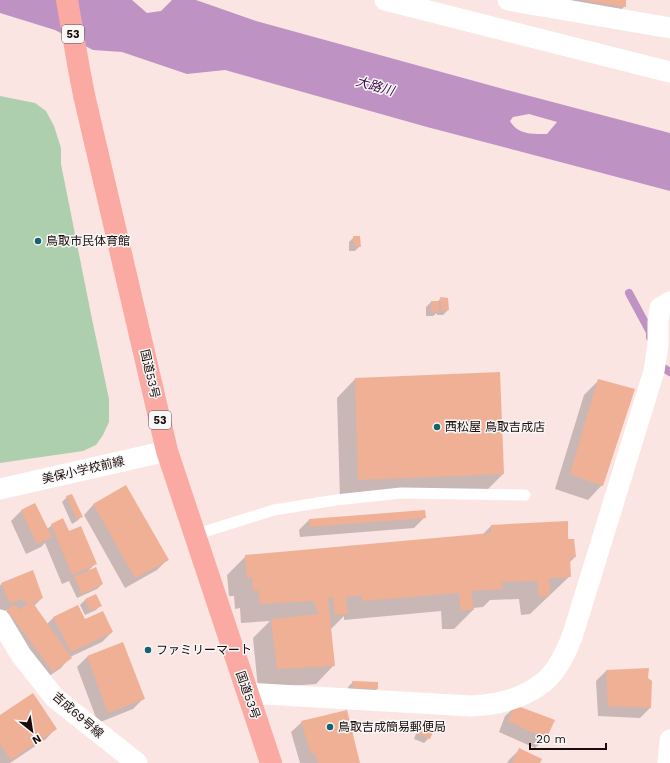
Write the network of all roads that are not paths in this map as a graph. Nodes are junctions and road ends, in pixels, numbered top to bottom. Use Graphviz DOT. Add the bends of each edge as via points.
graph roads {
  1 [pos="67,0"];
  2 [pos="508,0"];
  3 [pos="395,1"];
  4 [pos="670,28"];
  5 [pos="670,72"];
  6 [pos="670,302"];
  7 [pos="167,451"];
  8 [pos="0,489"];
  9 [pos="525,494"];
  10 [pos="194,534"];
  11 [pos="0,620"];
  12 [pos="247,693"];
  13 [pos="670,740"];
  14 [pos="137,763"];
  15 [pos="271,763"];
  16 [pos="668,763"];
  1 -- 7 [label="highway, 国道53号 / 53" via="79,69"];
  2 -- 4 [label="street"];
  3 -- 5 [label="street"];
  6 -- 12 [label="street" via="660,308 654,371 573,634 564,655 546,681 509,700 471,706"];
  7 -- 8 [label="street, 美保小学校前線"];
  7 -- 10 [label="highway, 国道53号 / 53"];
  9 -- 10 [label="lane" via="401,493 336,500 274,510"];
  10 -- 12 [label="highway, 国道53号 / 53"];
  11 -- 14 [label="street, 吉成69号線" via="21,655 55,698"];
  12 -- 15 [label="highway, 国道53号 / 53"];
  13 -- 16 [label="street"];
}
